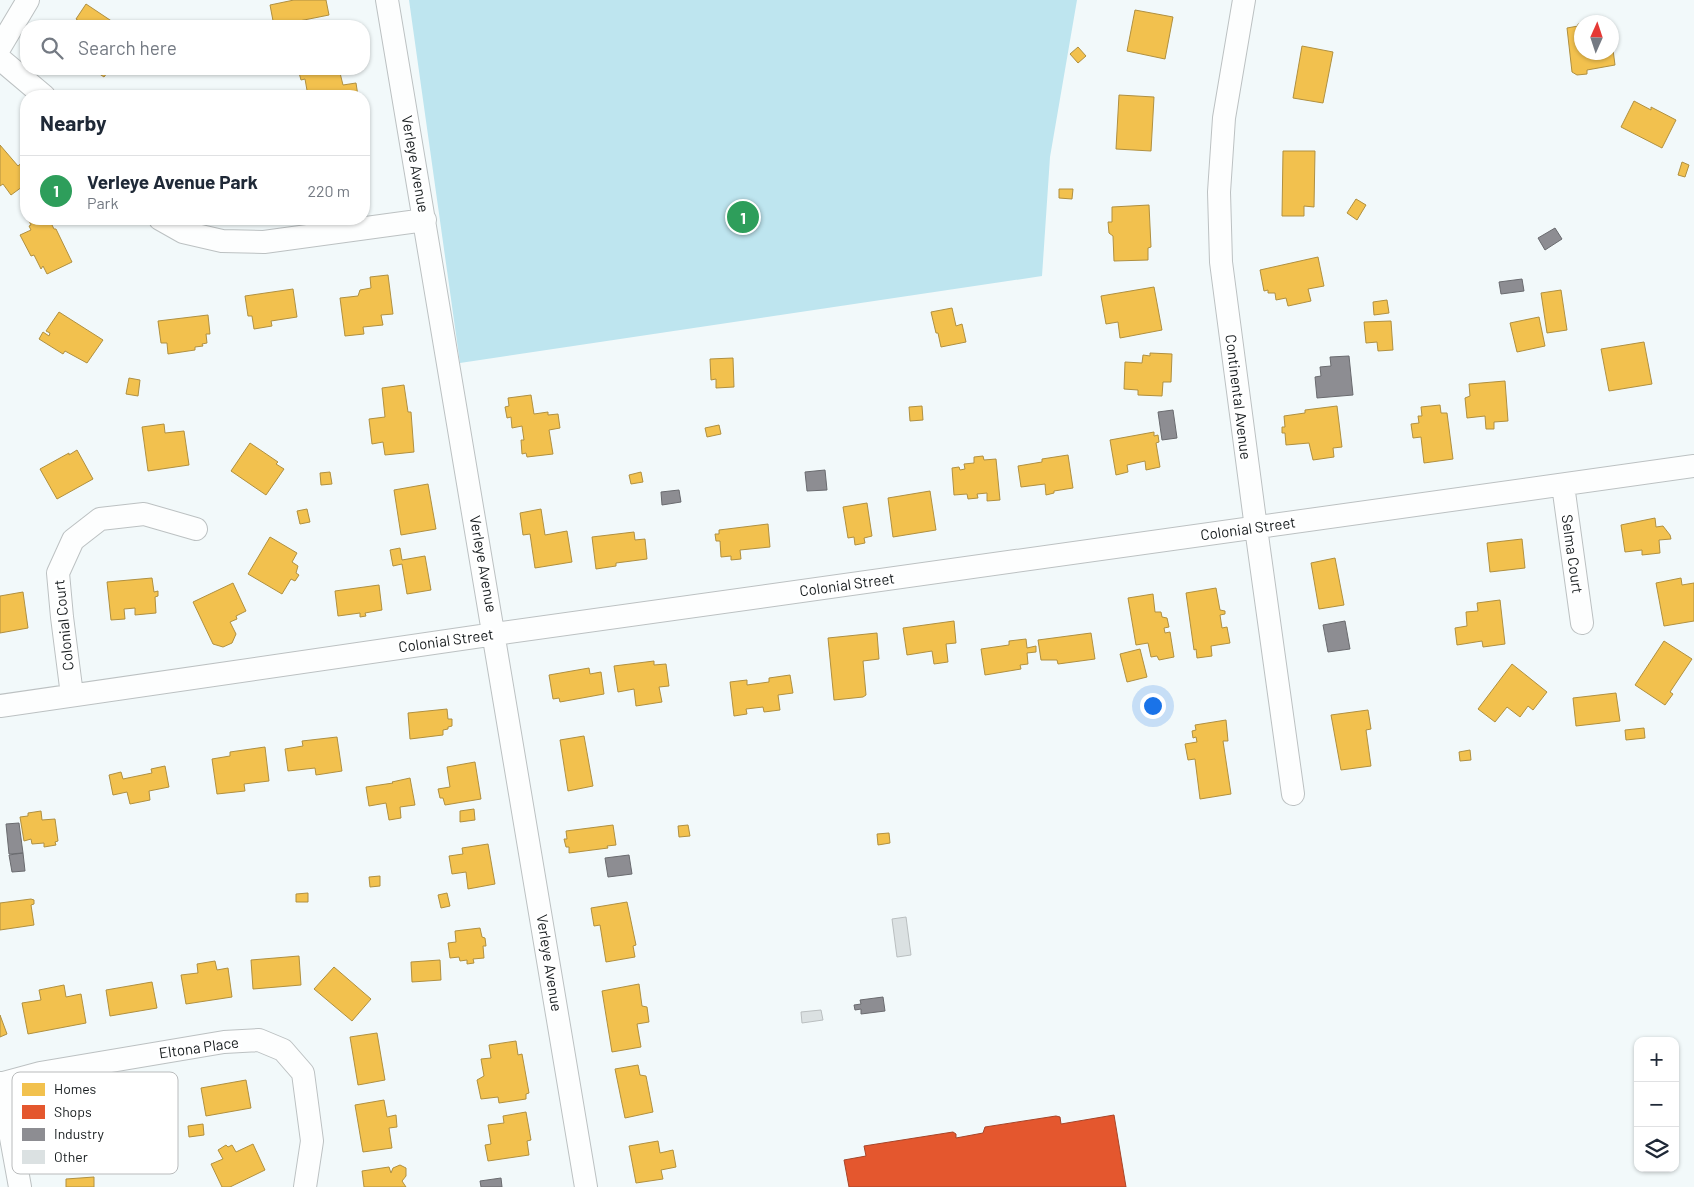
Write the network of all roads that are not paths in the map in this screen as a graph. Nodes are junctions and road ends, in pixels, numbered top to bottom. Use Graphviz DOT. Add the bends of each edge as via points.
graph roads {
  1 [pos="28,0"];
  2 [pos="387,0"];
  3 [pos="1244,0"];
  4 [pos="0,47"];
  5 [pos="0,59"];
  6 [pos="37,90"];
  7 [pos="424,220"];
  8 [pos="171,225"];
  9 [pos="1694,466"];
  10 [pos="1562,485"];
  11 [pos="1256,528"];
  12 [pos="196,529"];
  13 [pos="1582,623"];
  14 [pos="495,634"];
  15 [pos="72,695"];
  16 [pos="0,706"];
  17 [pos="1293,794"];
  18 [pos="46,1072"];
  19 [pos="1,1084"];
  20 [pos="12,1144"];
  21 [pos="18,1174"];
  22 [pos="20,1187"];
  23 [pos="305,1187"];
  24 [pos="586,1187"];
  1 -- 4 [label="street"];
  2 -- 7 [label="street, Verleye Avenue"];
  3 -- 11 [label="street, Continental Avenue" via="1224,118 1219,192 1221,262"];
  5 -- 6 [label="street"];
  7 -- 8 [label="street" via="264,242 222,241 183,232"];
  7 -- 14 [label="street, Verleye Avenue"];
  9 -- 10 [label="street, Colonial Street"];
  10 -- 11 [label="street, Colonial Street"];
  10 -- 13 [label="street, Selma Court"];
  11 -- 14 [label="street, Colonial Street"];
  11 -- 17 [label="street, Continental Avenue"];
  12 -- 15 [label="street, Colonial Court" via="144,514 100,519 73,540 58,573"];
  14 -- 15 [label="street, Colonial Street"];
  14 -- 24 [label="street, Verleye Avenue"];
  15 -- 16 [label="street, Colonial Street"];
  18 -- 23 [label="street, Eltona Place" via="224,1042 259,1040 283,1050 303,1073 312,1140"];
  19 -- 20 [label="street"];
  21 -- 22 [label="street"];
}
